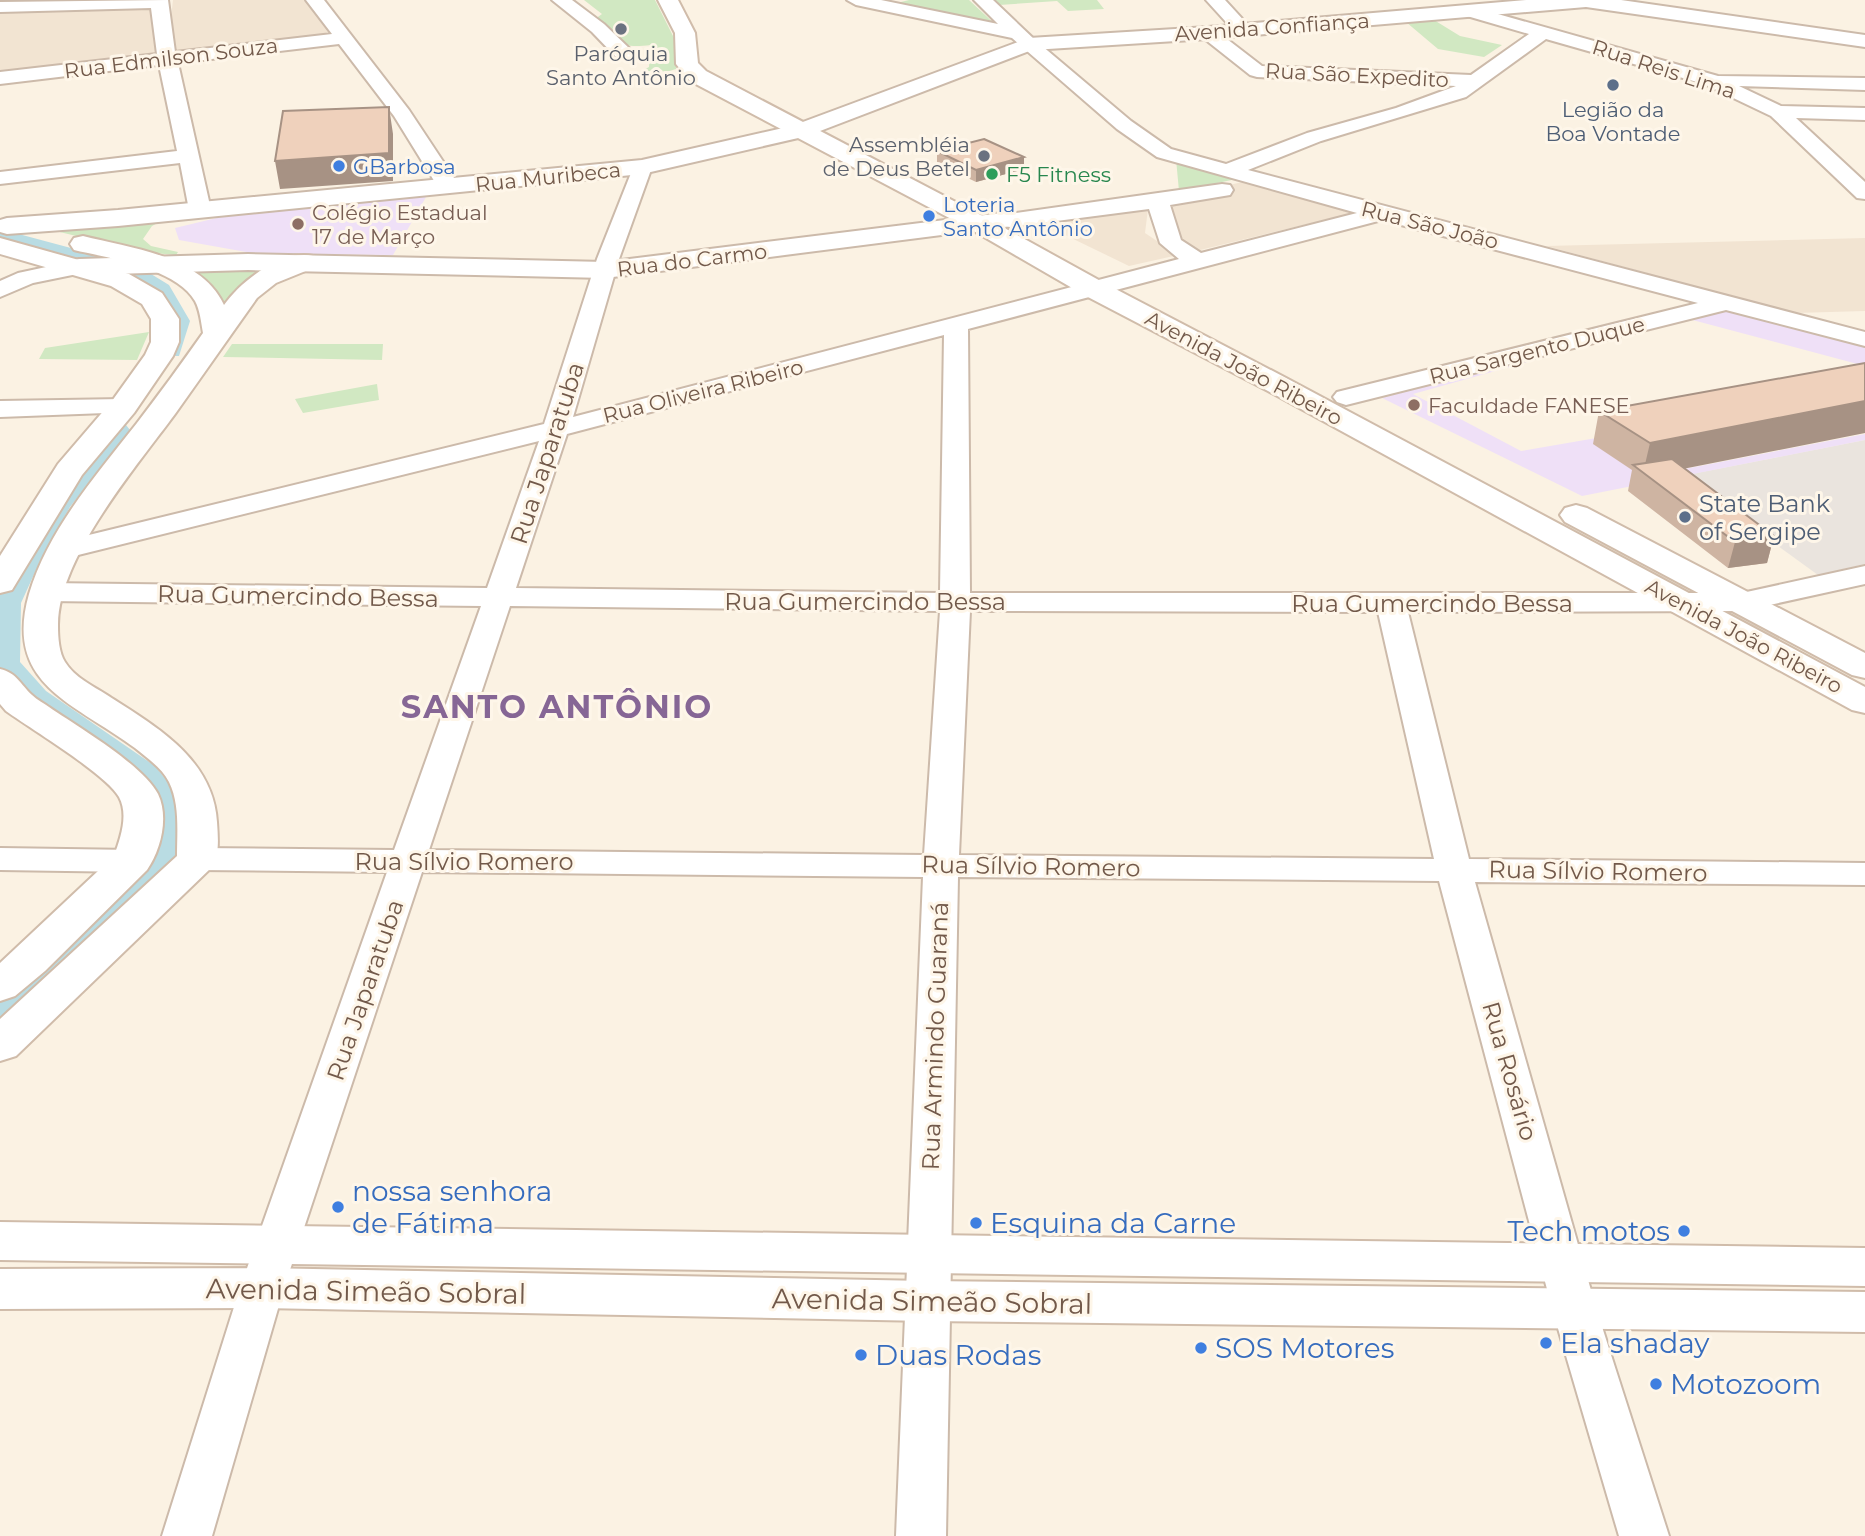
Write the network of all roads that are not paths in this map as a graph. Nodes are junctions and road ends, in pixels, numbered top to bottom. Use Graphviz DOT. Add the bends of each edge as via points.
graph roads {
  1 [pos="315,0"];
  2 [pos="561,0"];
  3 [pos="668,0"];
  4 [pos="681,0"];
  5 [pos="856,0"];
  6 [pos="983,0"];
  7 [pos="1215,0"];
  8 [pos="1588,0"];
  9 [pos="1632,0"];
  10 [pos="160,1"];
  11 [pos="0,7"];
  12 [pos="1473,12"];
  13 [pos="1242,29"];
  14 [pos="1208,33"];
  15 [pos="1542,33"];
  16 [pos="1865,34"];
  17 [pos="342,38"];
  18 [pos="1024,39"];
  19 [pos="1865,41"];
  20 [pos="625,55"];
  21 [pos="1402,58"];
  22 [pos="167,59"];
  23 [pos="1381,68"];
  24 [pos="0,78"];
  25 [pos="1711,80"];
  26 [pos="1476,81"];
  27 [pos="1865,84"];
  28 [pos="1778,112"];
  29 [pos="1865,114"];
  30 [pos="809,127"];
  31 [pos="1164,153"];
  32 [pos="188,156"];
  33 [pos="1838,165"];
  34 [pos="1865,165"];
  35 [pos="642,167"];
  36 [pos="0,178"];
  37 [pos="1225,180"];
  38 [pos="449,187"];
  39 [pos="1865,193"];
  40 [pos="1158,201"];
  41 [pos="200,209"];
  42 [pos="1382,213"];
  43 [pos="996,222"];
  44 [pos="4,243"];
  45 [pos="248,262"];
  46 [pos="304,262"];
  47 [pos="1198,262"];
  48 [pos="153,263"];
  49 [pos="89,266"];
  50 [pos="605,270"];
  51 [pos="1129,281"];
  52 [pos="0,290"];
  53 [pos="1096,290"];
  54 [pos="1727,303"];
  55 [pos="1865,320"];
  56 [pos="1800,321"];
  57 [pos="956,326"];
  58 [pos="218,335"];
  59 [pos="1865,339"];
  60 [pos="1346,397"];
  61 [pos="123,407"];
  62 [pos="0,409"];
  63 [pos="556,429"];
  64 [pos="66,550"];
  65 [pos="1865,575"];
  66 [pos="0,583"];
  67 [pos="47,592"];
  68 [pos="498,599"];
  69 [pos="955,602"];
  70 [pos="1742,602"];
  71 [pos="1391,603"];
  72 [pos="1683,603"];
  73 [pos="1865,667"];
  74 [pos="0,680"];
  75 [pos="1865,702"];
  76 [pos="0,859"];
  77 [pos="197,859"];
  78 [pos="133,861"];
  79 [pos="408,861"];
  80 [pos="941,865"];
  81 [pos="1454,870"];
  82 [pos="1865,874"];
  83 [pos="0,986"];
  84 [pos="0,1045"];
  85 [pos="0,1241"];
  86 [pos="270,1266"];
  87 [pos="1865,1267"];
  88 [pos="927,1279"];
  89 [pos="1569,1286"];
  90 [pos="0,1289"];
  91 [pos="1865,1312"];
  92 [pos="187,1536"];
  93 [pos="921,1536"];
  94 [pos="1644,1536"];
  1 -- 17 [label="street"];
  2 -- 20 [label="street"];
  3 -- 30 [label="main road, Avenida João Ribeiro" via="685,33 689,68"];
  4 -- 30 [label="main road, Avenida João Ribeiro" via="710,56"];
  5 -- 18 [label="street"];
  6 -- 18 [label="street, Rua São João"];
  7 -- 13 [label="street"];
  8 -- 12 [label="main road, Avenida Confiança"];
  8 -- 19 [label="main road, Avenida Confiança"];
  9 -- 16 [label="main road"];
  10 -- 11 [label="street"];
  10 -- 22 [label="street"];
  12 -- 13 [label="main road, Avenida Confiança"];
  12 -- 15 [label="street, Rua Reis Lima"];
  13 -- 14 [label="main road, Avenida Confiança"];
  14 -- 18 [label="main road, Avenida Confiança"];
  14 -- 23 [label="street, Rua São Expedito" via="1257,71"];
  15 -- 25 [label="street, Rua Reis Lima"];
  15 -- 26 [label="street"];
  17 -- 22 [label="street, Rua Edmilson Souza"];
  17 -- 38 [label="street" via="402,114"];
  18 -- 30 [label="main road, Rua Muribeca"];
  18 -- 31 [label="street, Rua São João" via="1124,125"];
  21 -- 23 [label="street"];
  22 -- 24 [label="street, Rua Edmilson Souza"];
  22 -- 32 [label="street"];
  23 -- 26 [label="street, Rua São Expedito"];
  25 -- 27 [label="street"];
  25 -- 28 [label="street, Rua Reis Lima"];
  26 -- 37 [label="street" via="1437,101 1331,131"];
  28 -- 29 [label="street"];
  28 -- 33 [label="street, Rua Reis Lima"];
  30 -- 35 [label="main road, Rua Muribeca"];
  30 -- 43 [label="main road, Avenida João Ribeiro"];
  31 -- 37 [label="street, Rua São João"];
  31 -- 40 [label="street" via="1171,180"];
  32 -- 36 [label="street"];
  32 -- 41 [label="street"];
  33 -- 34 [label="street"];
  33 -- 39 [label="street, Rua Reis Lima"];
  35 -- 38 [label="main road, Rua Muribeca"];
  35 -- 50 [label="street, Rua Japaratuba"];
  37 -- 40 [label="street, Rua do Carmo"];
  37 -- 42 [label="street, Rua São João"];
  38 -- 41 [label="main road, Rua Muribeca"];
  40 -- 43 [label="street, Rua do Carmo"];
  40 -- 47 [label="street" via="1171,243"];
  41 -- 44 [label="main road, Rua Muribeca"];
  41 -- 45 [label="main road" via="158,226 152,240"];
  42 -- 47 [label="street"];
  42 -- 54 [label="street, Rua São João"];
  43 -- 50 [label="main road, Rua do Carmo"];
  43 -- 51 [label="main road, Avenida João Ribeiro"];
  43 -- 53 [label="main road, Avenida João Ribeiro"];
  44 -- 48 [label="main road"];
  44 -- 49 [label="main road"];
  45 -- 46 [label="main road, Rua do Carmo"];
  45 -- 48 [label="main road, Rua do Carmo"];
  46 -- 50 [label="main road, Rua do Carmo"];
  46 -- 58 [label="main road" via="251,288"];
  47 -- 51 [label="street"];
  48 -- 49 [label="main road"];
  48 -- 58 [label="main road" via="201,290"];
  49 -- 52 [label="street" via="26,278"];
  49 -- 61 [label="main road" via="139,289 165,318 165,342 159,356"];
  50 -- 63 [label="street, Rua Japaratuba"];
  51 -- 53 [label="street, Rua Oliveira Ribeiro"];
  51 -- 60 [label="main road, Avenida João Ribeiro"];
  53 -- 57 [label="street, Rua Oliveira Ribeiro"];
  53 -- 72 [label="main road, Avenida João Ribeiro"];
  54 -- 56 [label="street, Rua São João"];
  54 -- 60 [label="street, Rua Sargento Duque"];
  55 -- 56 [label="street"];
  56 -- 59 [label="street, Rua São João"];
  57 -- 63 [label="street, Rua Oliveira Ribeiro"];
  57 -- 69 [label="street, Rua Armindo Guaraná"];
  58 -- 64 [label="main road" via="107,482"];
  60 -- 70 [label="main road, Avenida João Ribeiro"];
  61 -- 62 [label="street"];
  61 -- 66 [label="main road" via="69,471"];
  63 -- 64 [label="street, Rua Oliveira Ribeiro"];
  63 -- 68 [label="street, Rua Japaratuba"];
  64 -- 67 [label="main road"];
  65 -- 70 [label="street, Rua Gumercindo Bessa"];
  67 -- 68 [label="street, Rua Gumercindo Bessa"];
  67 -- 77 [label="main road" via="39,623 43,653 51,670 166,755 185,776 194,799"];
  68 -- 69 [label="street, Rua Gumercindo Bessa"];
  68 -- 79 [label="street, Rua Japaratuba"];
  69 -- 71 [label="street, Rua Gumercindo Bessa"];
  69 -- 80 [label="street, Rua Armindo Guaraná"];
  70 -- 72 [label="street, Rua Gumercindo Bessa"];
  70 -- 73 [label="main road, Avenida João Ribeiro"];
  71 -- 72 [label="street, Rua Gumercindo Bessa"];
  71 -- 81 [label="street, Rua Rosário"];
  72 -- 75 [label="main road, Avenida João Ribeiro"];
  74 -- 78 [label="main road" via="19,703 107,765 139,795 144,817"];
  76 -- 78 [label="street"];
  77 -- 79 [label="street, Rua Sílvio Romero"];
  77 -- 84 [label="main road"];
  78 -- 83 [label="main road"];
  79 -- 80 [label="street, Rua Sílvio Romero"];
  79 -- 86 [label="street, Rua Japaratuba"];
  80 -- 81 [label="street, Rua Sílvio Romero"];
  80 -- 88 [label="street, Rua Armindo Guaraná"];
  81 -- 82 [label="street, Rua Sílvio Romero"];
  81 -- 89 [label="street, Rua Rosário"];
  85 -- 86 [label="main road, Avenida Simeão Sobral"];
  86 -- 88 [label="main road, Avenida Simeão Sobral"];
  86 -- 90 [label="main road, Avenida Simeão Sobral"];
  86 -- 92 [label="street, Rua Japaratuba"];
  87 -- 89 [label="main road, Avenida Simeão Sobral"];
  88 -- 89 [label="main road, Avenida Simeão Sobral"];
  88 -- 93 [label="street, Rua Armindo Guaraná"];
  89 -- 91 [label="main road, Avenida Simeão Sobral"];
  89 -- 94 [label="street, Rua Rosário"];
}
